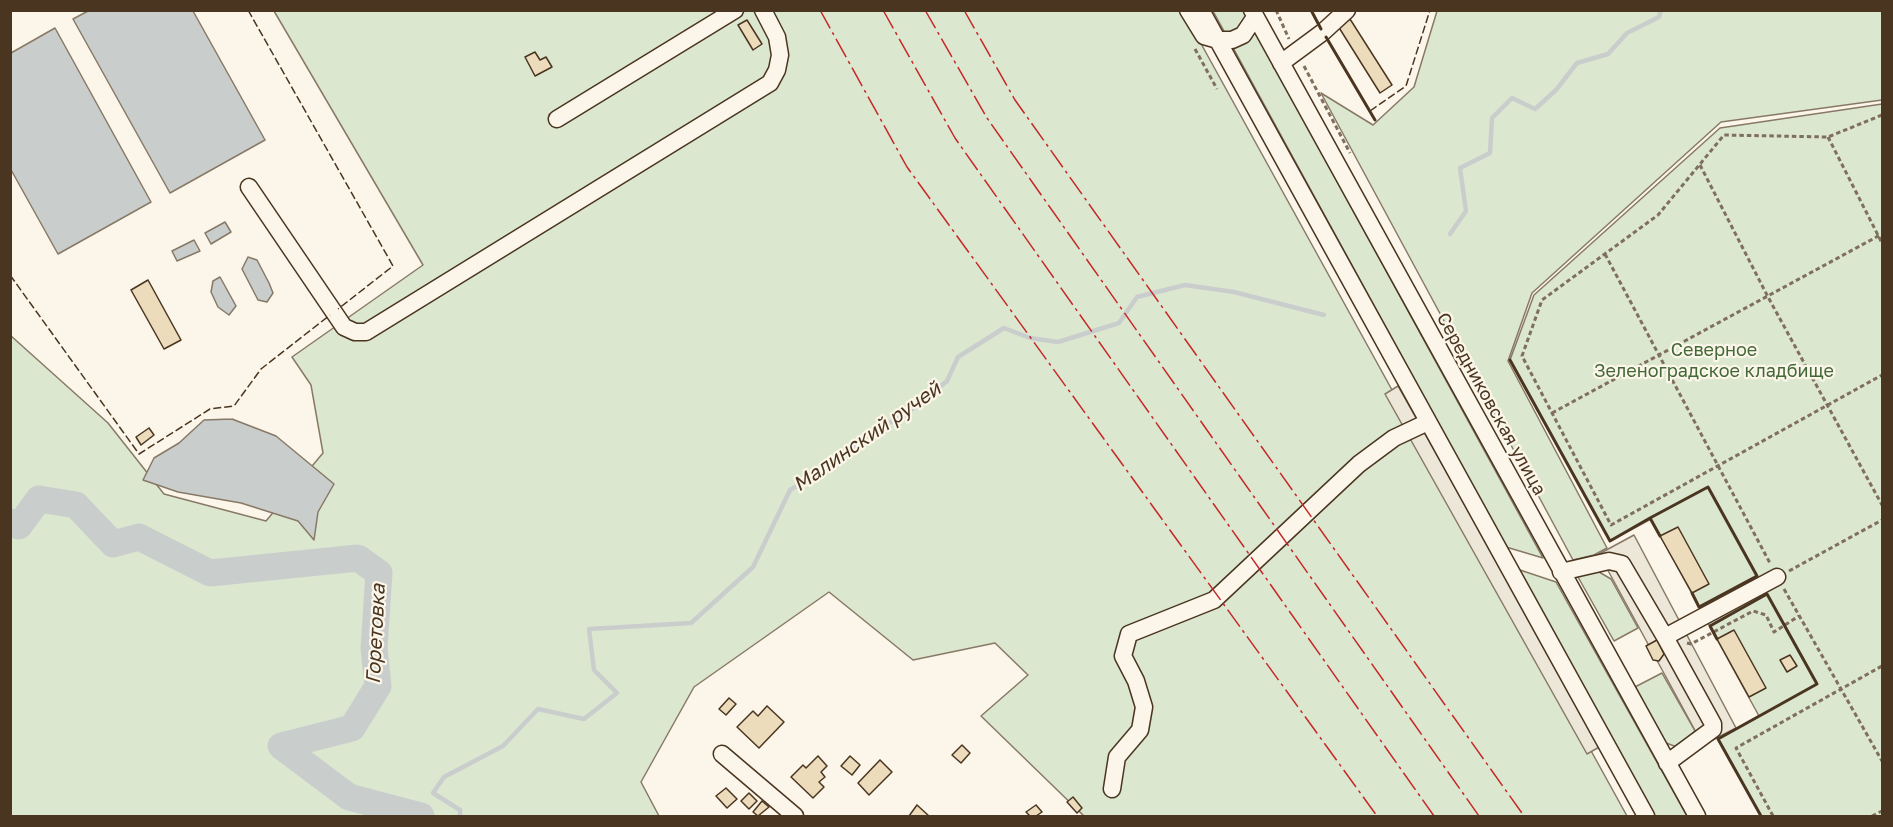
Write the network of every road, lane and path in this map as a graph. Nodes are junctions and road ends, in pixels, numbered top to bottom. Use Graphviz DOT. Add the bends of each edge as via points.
graph roads {
  1 [pos="735,10"];
  2 [pos="763,10"];
  3 [pos="1188,10"];
  4 [pos="1201,10"];
  5 [pos="1276,10"];
  6 [pos="1347,10"];
  7 [pos="1253,14"];
  8 [pos="1218,40"];
  9 [pos="1290,40"];
  10 [pos="1281,63"];
  11 [pos="1882,115"];
  12 [pos="557,119"];
  13 [pos="1828,137"];
  14 [pos="1700,165"];
  15 [pos="249,187"];
  16 [pos="1881,235"];
  17 [pos="1882,243"];
  18 [pos="1605,254"];
  19 [pos="1768,297"];
  20 [pos="1660,354"];
  21 [pos="1882,375"];
  22 [pos="1827,405"];
  23 [pos="1552,412"];
  24 [pos="1428,422"];
  25 [pos="1719,466"];
  26 [pos="1882,505"];
  27 [pos="1882,520"];
  28 [pos="1561,572"];
  29 [pos="1777,577"];
  30 [pos="1799,616"];
  31 [pos="1665,637"];
  32 [pos="1882,666"];
  33 [pos="1841,689"];
  34 [pos="722,754"];
  35 [pos="1882,761"];
  36 [pos="1667,764"];
  37 [pos="1112,789"];
  38 [pos="1882,811"];
  39 [pos="795,816"];
  40 [pos="1646,816"];
  41 [pos="1697,816"];
  42 [pos="1773,816"];
  43 [pos="1872,816"];
  1 -- 12 [label="street"];
  2 -- 15 [label="street" via="777,37 780,55 770,82 366,332 344,327"];
  3 -- 8 [label="street" via="1204,36"];
  4 -- 8 [label="street"];
  5 -- 9 [label="path"];
  6 -- 10 [label="street"];
  7 -- 8 [label="street" via="1243,34 1232,40"];
  7 -- 10 [label="street, Середниковская улица"];
  8 -- 24 [label="street"];
  10 -- 28 [label="street, Середниковская улица"];
  11 -- 13 [label="path"];
  13 -- 14 [label="path" via="1724,135"];
  13 -- 16 [label="path"];
  14 -- 18 [label="path" via="1658,215"];
  14 -- 19 [label="path"];
  16 -- 17 [label="path"];
  16 -- 19 [label="path"];
  18 -- 20 [label="path"];
  18 -- 23 [label="path" via="1542,300 1522,356"];
  19 -- 20 [label="path"];
  19 -- 22 [label="path"];
  20 -- 23 [label="path"];
  20 -- 25 [label="path"];
  21 -- 22 [label="path"];
  22 -- 25 [label="path"];
  22 -- 26 [label="path"];
  23 -- 25 [label="path" via="1611,525"];
  24 -- 37 [label="street" via="1394,438 1359,464 1214,600 1128,634 1123,656 1143,707 1140,730 1118,757"];
  24 -- 40 [label="street"];
  25 -- 29 [label="path"];
  27 -- 29 [label="path"];
  28 -- 31 [label="street" via="1609,561 1622,564"];
  28 -- 36 [label="street, Середниковская улица"];
  29 -- 30 [label="path"];
  29 -- 31 [label="street"];
  30 -- 31 [label="path" via="1774,632 1766,615 1753,611 1691,644"];
  30 -- 33 [label="path"];
  31 -- 36 [label="street" via="1713,724 1713,729"];
  32 -- 33 [label="path"];
  33 -- 35 [label="path"];
  33 -- 42 [label="path" via="1736,748"];
  34 -- 39 [label="street"];
  36 -- 41 [label="street, Середниковская улица"];
  38 -- 43 [label="path"];
}
